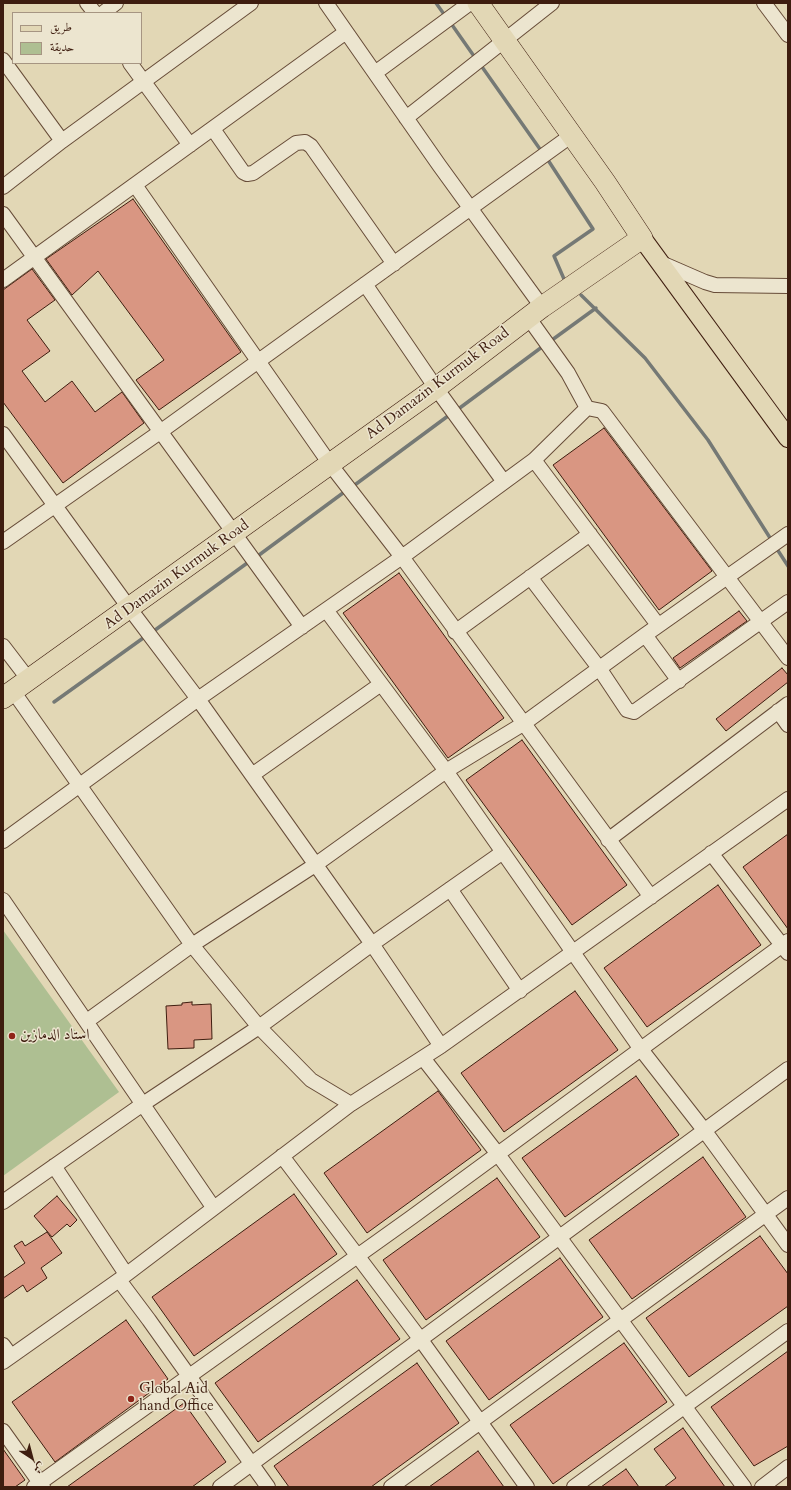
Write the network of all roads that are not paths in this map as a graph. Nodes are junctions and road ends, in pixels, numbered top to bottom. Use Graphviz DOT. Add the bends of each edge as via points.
graph roads {
  1 [pos="87,3"];
  2 [pos="116,3"];
  3 [pos="251,3"];
  4 [pos="326,3"];
  5 [pos="470,3"];
  6 [pos="478,3"];
  7 [pos="552,3"];
  8 [pos="764,3"];
  9 [pos="94,12"];
  10 [pos="104,12"];
  11 [pos="346,32"];
  12 [pos="788,36"];
  13 [pos="505,39"];
  14 [pos="3,60"];
  15 [pos="131,64"];
  16 [pos="375,73"];
  17 [pos="144,82"];
  18 [pos="406,118"];
  19 [pos="213,129"];
  20 [pos="572,135"];
  21 [pos="62,141"];
  22 [pos="190,145"];
  23 [pos="135,185"];
  24 [pos="3,187"];
  25 [pos="471,208"];
  26 [pos="3,214"];
  27 [pos="642,238"];
  28 [pos="33,258"];
  29 [pos="659,262"];
  30 [pos="394,264"];
  31 [pos="3,280"];
  32 [pos="365,284"];
  33 [pos="788,286"];
  34 [pos="535,312"];
  35 [pos="258,361"];
  36 [pos="436,388"];
  37 [pos="587,408"];
  38 [pos="160,432"];
  39 [pos="3,434"];
  40 [pos="788,438"];
  41 [pos="534,460"];
  42 [pos="330,464"];
  43 [pos="504,482"];
  44 [pos="55,505"];
  45 [pos="235,533"];
  46 [pos="590,534"];
  47 [pos="788,534"];
  48 [pos="3,542"];
  49 [pos="402,557"];
  50 [pos="530,577"];
  51 [pos="728,578"];
  52 [pos="788,602"];
  53 [pos="130,609"];
  54 [pos="326,610"];
  55 [pos="760,622"];
  56 [pos="658,626"];
  57 [pos="302,627"];
  58 [pos="456,632"];
  59 [pos="645,635"];
  60 [pos="3,646"];
  61 [pos="788,658"];
  62 [pos="599,668"];
  63 [pos="679,681"];
  64 [pos="381,684"];
  65 [pos="15,690"];
  66 [pos="198,699"];
  67 [pos="783,708"];
  68 [pos="523,724"];
  69 [pos="788,725"];
  70 [pos="446,771"];
  71 [pos="252,776"];
  72 [pos="80,785"];
  73 [pos="788,799"];
  74 [pos="608,840"];
  75 [pos="3,841"];
  76 [pos="503,852"];
  77 [pos="711,853"];
  78 [pos="315,865"];
  79 [pos="450,889"];
  80 [pos="651,897"];
  81 [pos="3,900"];
  82 [pos="372,944"];
  83 [pos="192,945"];
  84 [pos="786,946"];
  85 [pos="574,953"];
  86 [pos="520,991"];
  87 [pos="87,1021"];
  88 [pos="259,1027"];
  89 [pos="441,1046"];
  90 [pos="640,1048"];
  91 [pos="423,1058"];
  92 [pos="788,1069"];
  93 [pos="143,1104"];
  94 [pos="351,1104"];
  95 [pos="704,1130"];
  96 [pos="497,1153"];
  97 [pos="282,1156"];
  98 [pos="54,1166"];
  99 [pos="788,1198"];
  100 [pos="3,1202"];
  101 [pos="213,1207"];
  102 [pos="766,1213"];
  103 [pos="560,1238"];
  104 [pos="788,1245"];
  105 [pos="356,1256"];
  106 [pos="122,1277"];
  107 [pos="621,1320"];
  108 [pos="788,1331"];
  109 [pos="421,1340"];
  110 [pos="3,1345"];
  111 [pos="7,1359"];
  112 [pos="189,1377"];
  113 [pos="685,1407"];
  114 [pos="480,1422"];
  115 [pos="3,1430"];
  116 [pos="251,1464"];
  117 [pos="788,1467"];
  118 [pos="39,1486"];
  119 [pos="220,1487"];
  120 [pos="268,1487"];
  121 [pos="391,1487"];
  122 [pos="527,1487"];
  123 [pos="574,1487"];
  124 [pos="744,1487"];
  125 [pos="762,1487"];
  1 -- 9 [label="street"];
  2 -- 10 [label="street"];
  3 -- 17 [label="street"];
  4 -- 11 [label="street"];
  5 -- 16 [label="street"];
  6 -- 13 [label="highway"];
  7 -- 13 [label="street"];
  8 -- 12 [label="street"];
  11 -- 16 [label="street"];
  11 -- 19 [label="street"];
  13 -- 18 [label="street"];
  13 -- 20 [label="highway"];
  14 -- 21 [label="street"];
  15 -- 17 [label="street"];
  16 -- 18 [label="street"];
  17 -- 21 [label="street"];
  17 -- 22 [label="street"];
  18 -- 25 [label="street"];
  19 -- 22 [label="street"];
  19 -- 30 [label="street" via="247,174 253,173 296,143 305,142 311,146"];
  20 -- 25 [label="street"];
  20 -- 27 [label="highway"];
  21 -- 24 [label="street"];
  22 -- 23 [label="street"];
  23 -- 28 [label="street"];
  23 -- 35 [label="street"];
  25 -- 30 [label="street"];
  25 -- 34 [label="street"];
  26 -- 28 [label="street"];
  27 -- 29 [label="main road"];
  27 -- 34 [label="highway, Ad Damazin Kurmuk Road"];
  28 -- 31 [label="street"];
  28 -- 38 [label="street"];
  29 -- 33 [label="street" via="715,285"];
  29 -- 40 [label="main road"];
  30 -- 32 [label="street"];
  32 -- 35 [label="street"];
  32 -- 36 [label="street"];
  34 -- 36 [label="highway, Ad Damazin Kurmuk Road"];
  34 -- 37 [label="street"];
  35 -- 38 [label="street"];
  35 -- 42 [label="street"];
  36 -- 42 [label="highway, Ad Damazin Kurmuk Road"];
  36 -- 43 [label="street"];
  37 -- 41 [label="street"];
  37 -- 51 [label="street" via="602,411"];
  38 -- 44 [label="street"];
  38 -- 45 [label="street"];
  39 -- 44 [label="street"];
  41 -- 43 [label="street"];
  41 -- 46 [label="street"];
  42 -- 45 [label="highway, Ad Damazin Kurmuk Road"];
  42 -- 49 [label="street"];
  43 -- 49 [label="street"];
  44 -- 48 [label="street"];
  44 -- 53 [label="street"];
  45 -- 53 [label="highway, Ad Damazin Kurmuk Road"];
  45 -- 57 [label="street"];
  46 -- 50 [label="street"];
  46 -- 56 [label="street"];
  47 -- 51 [label="street"];
  49 -- 54 [label="street"];
  49 -- 58 [label="street"];
  50 -- 58 [label="street"];
  50 -- 62 [label="street"];
  51 -- 55 [label="street"];
  51 -- 56 [label="street"];
  52 -- 55 [label="street"];
  53 -- 65 [label="highway, Ad Damazin Kurmuk Road"];
  53 -- 66 [label="street"];
  54 -- 57 [label="street"];
  54 -- 64 [label="street"];
  55 -- 61 [label="street"];
  55 -- 63 [label="street"];
  56 -- 59 [label="street"];
  57 -- 66 [label="street"];
  58 -- 68 [label="street"];
  59 -- 62 [label="street"];
  59 -- 63 [label="street"];
  60 -- 65 [label="street"];
  62 -- 63 [label="street" via="630,712 638,711"];
  62 -- 68 [label="street"];
  64 -- 70 [label="street"];
  64 -- 71 [label="street"];
  65 -- 72 [label="street"];
  66 -- 71 [label="street"];
  66 -- 72 [label="street"];
  67 -- 69 [label="street"];
  67 -- 74 [label="street"];
  68 -- 70 [label="street"];
  68 -- 74 [label="street"];
  70 -- 76 [label="street"];
  70 -- 78 [label="street"];
  71 -- 78 [label="street"];
  72 -- 75 [label="street"];
  72 -- 83 [label="street"];
  73 -- 77 [label="street"];
  74 -- 80 [label="street"];
  76 -- 79 [label="street"];
  76 -- 85 [label="street"];
  77 -- 80 [label="street"];
  77 -- 84 [label="street"];
  78 -- 82 [label="street"];
  78 -- 83 [label="street"];
  79 -- 82 [label="street"];
  79 -- 86 [label="street"];
  80 -- 85 [label="street"];
  81 -- 87 [label="street"];
  82 -- 88 [label="street"];
  82 -- 89 [label="street"];
  83 -- 87 [label="street"];
  83 -- 88 [label="street"];
  84 -- 90 [label="street"];
  85 -- 86 [label="street"];
  85 -- 90 [label="street"];
  86 -- 89 [label="street"];
  87 -- 93 [label="street"];
  88 -- 93 [label="street"];
  88 -- 94 [label="street" via="311,1080"];
  89 -- 91 [label="street"];
  90 -- 95 [label="street"];
  90 -- 96 [label="street"];
  91 -- 94 [label="street"];
  91 -- 96 [label="street"];
  92 -- 95 [label="street"];
  93 -- 98 [label="street"];
  93 -- 101 [label="street"];
  94 -- 97 [label="street"];
  95 -- 102 [label="street"];
  95 -- 103 [label="street"];
  96 -- 103 [label="street"];
  96 -- 105 [label="street"];
  97 -- 101 [label="street"];
  97 -- 105 [label="street"];
  98 -- 100 [label="street"];
  98 -- 106 [label="street"];
  99 -- 102 [label="street"];
  101 -- 106 [label="street"];
  102 -- 104 [label="street"];
  102 -- 107 [label="street"];
  103 -- 107 [label="street"];
  103 -- 109 [label="street"];
  105 -- 109 [label="street"];
  105 -- 112 [label="street"];
  106 -- 111 [label="street"];
  106 -- 112 [label="street"];
  107 -- 113 [label="street"];
  107 -- 114 [label="street"];
  108 -- 113 [label="street"];
  109 -- 114 [label="street"];
  109 -- 116 [label="street"];
  110 -- 111 [label="street"];
  112 -- 116 [label="street"];
  112 -- 118 [label="street"];
  113 -- 123 [label="street"];
  113 -- 124 [label="street"];
  114 -- 121 [label="street"];
  114 -- 122 [label="street"];
  115 -- 118 [label="street"];
  116 -- 119 [label="street"];
  116 -- 120 [label="street"];
  117 -- 125 [label="street"];
}
